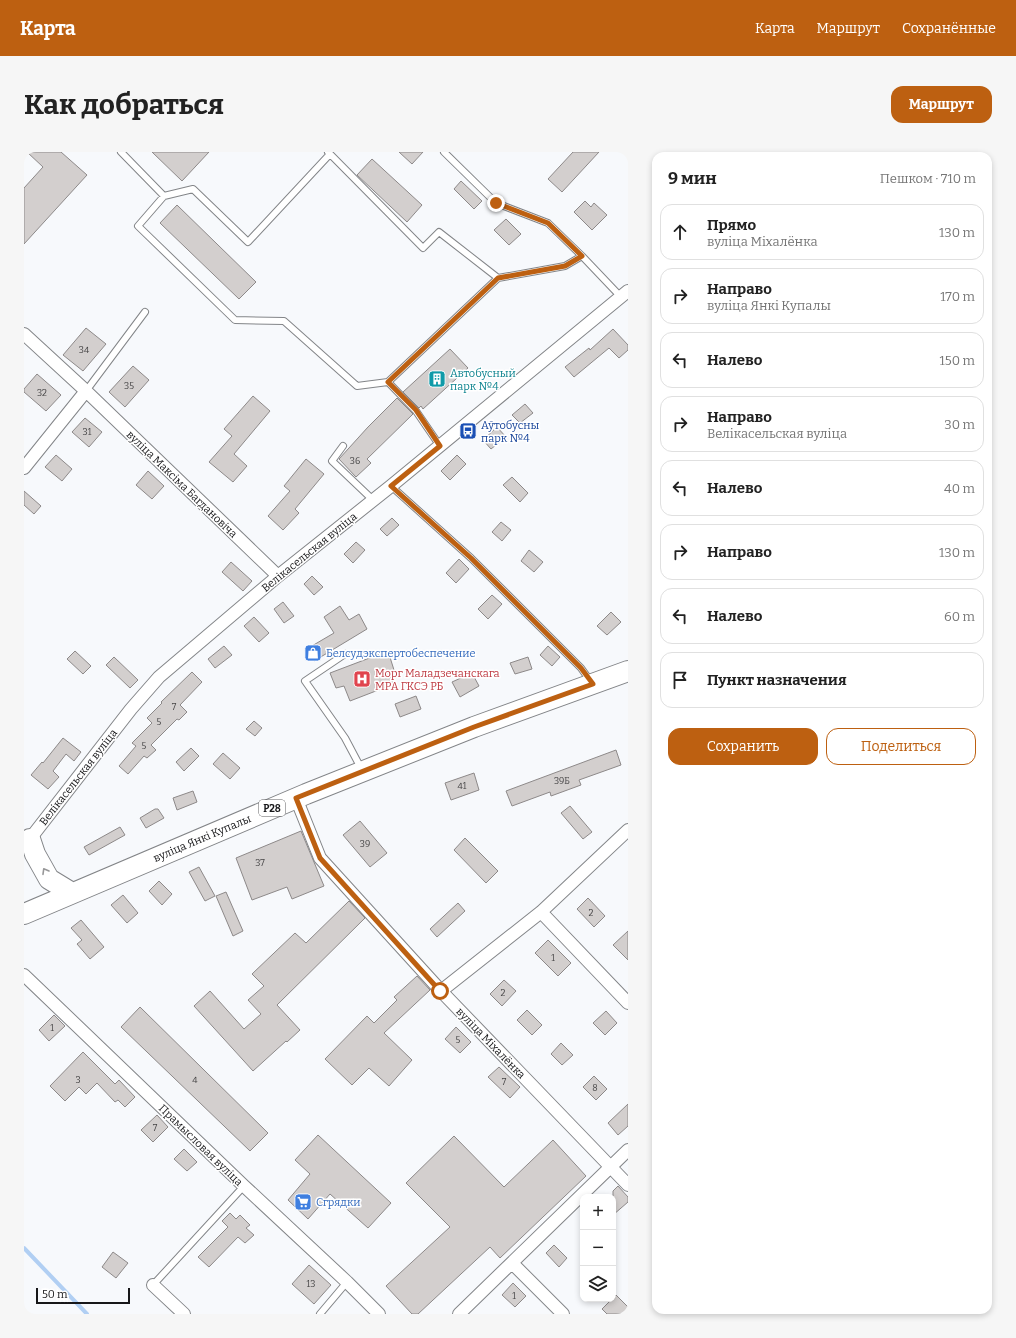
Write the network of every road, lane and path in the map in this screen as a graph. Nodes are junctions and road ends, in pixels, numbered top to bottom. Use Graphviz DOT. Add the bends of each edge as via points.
graph roads {
  1 [pos="121,152"];
  2 [pos="444,152"];
  3 [pos="329,153"];
  4 [pos="164,196"];
  5 [pos="582,256"];
  6 [pos="498,278"];
  7 [pos="624,294"];
  8 [pos="145,312"];
  9 [pos="24,334"];
  10 [pos="388,382"];
  11 [pos="86,391"];
  12 [pos="343,446"];
  13 [pos="440,446"];
  14 [pos="24,468"];
  15 [pos="391,486"];
  16 [pos="373,500"];
  17 [pos="278,576"];
  18 [pos="345,654"];
  19 [pos="628,671"];
  20 [pos="593,684"];
  21 [pos="363,771"];
  22 [pos="296,798"];
  23 [pos="628,830"];
  24 [pos="27,843"];
  25 [pos="72,893"];
  26 [pos="541,912"];
  27 [pos="24,914"];
  28 [pos="24,975"];
  29 [pos="440,991"];
  30 [pos="628,1003"];
  31 [pos="628,1150"];
  32 [pos="610,1166"];
  33 [pos="628,1185"];
  34 [pos="244,1186"];
  35 [pos="512,1263"];
  36 [pos="347,1282"];
  37 [pos="154,1284"];
  38 [pos="184,1314"];
  39 [pos="320,1314"];
  40 [pos="379,1314"];
  41 [pos="459,1314"];
  42 [pos="563,1314"];
  1 -- 4 [label="lane"];
  2 -- 5 [label="lane" via="496,203 548,223"];
  3 -- 4 [label="lane" via="248,242 193,189"];
  3 -- 6 [label="lane" via="423,248 439,232"];
  4 -- 10 [label="lane" via="138,226 235,320 284,321 357,386"];
  5 -- 6 [label="lane" via="565,266"];
  5 -- 7 [label="lane"];
  6 -- 10 [label="lane"];
  7 -- 13 [label="street, Велікасельская вуліца"];
  8 -- 11 [label="lane"];
  9 -- 11 [label="street, вуліца Максіма Багдановіча"];
  10 -- 13 [label="lane" via="416,410"];
  11 -- 14 [label="street"];
  11 -- 17 [label="street, вуліца Максіма Багдановіча"];
  12 -- 16 [label="lane" via="332,461"];
  13 -- 15 [label="street, Велікасельская вуліца"];
  15 -- 16 [label="street, Велікасельская вуліца"];
  15 -- 20 [label="lane" via="471,558 581,668"];
  16 -- 17 [label="street, Велікасельская вуліца"];
  17 -- 24 [label="street, Велікасельская вуліца" via="159,677"];
  18 -- 21 [label="lane" via="305,681 345,738"];
  19 -- 20 [label="main road, вуліца Янкі Купалы / Р28"];
  20 -- 21 [label="main road, вуліца Янкі Купалы / Р28"];
  21 -- 22 [label="main road, вуліца Янкі Купалы / Р28"];
  22 -- 25 [label="main road, вуліца Янкі Купалы / Р28"];
  22 -- 29 [label="street, вуліца Міхалёнка" via="320,858"];
  23 -- 26 [label="street"];
  25 -- 24 [label="main road, one-way" via="50,879"];
  25 -- 27 [label="main road, вуліца Янкі Купалы / Р28"];
  26 -- 29 [label="street"];
  26 -- 30 [label="street"];
  28 -- 34 [label="street, Прамысловая вуліца"];
  29 -- 32 [label="street, вуліца Міхалёнка"];
  31 -- 32 [label="street"];
  32 -- 33 [label="street, вуліца Міхалёнка"];
  32 -- 35 [label="street"];
  34 -- 36 [label="street, Прамысловая вуліца"];
  34 -- 37 [label="lane"];
  35 -- 41 [label="street"];
  35 -- 42 [label="street"];
  36 -- 39 [label="lane"];
  36 -- 40 [label="street, Прамысловая вуліца"];
  37 -- 38 [label="street"];
}
